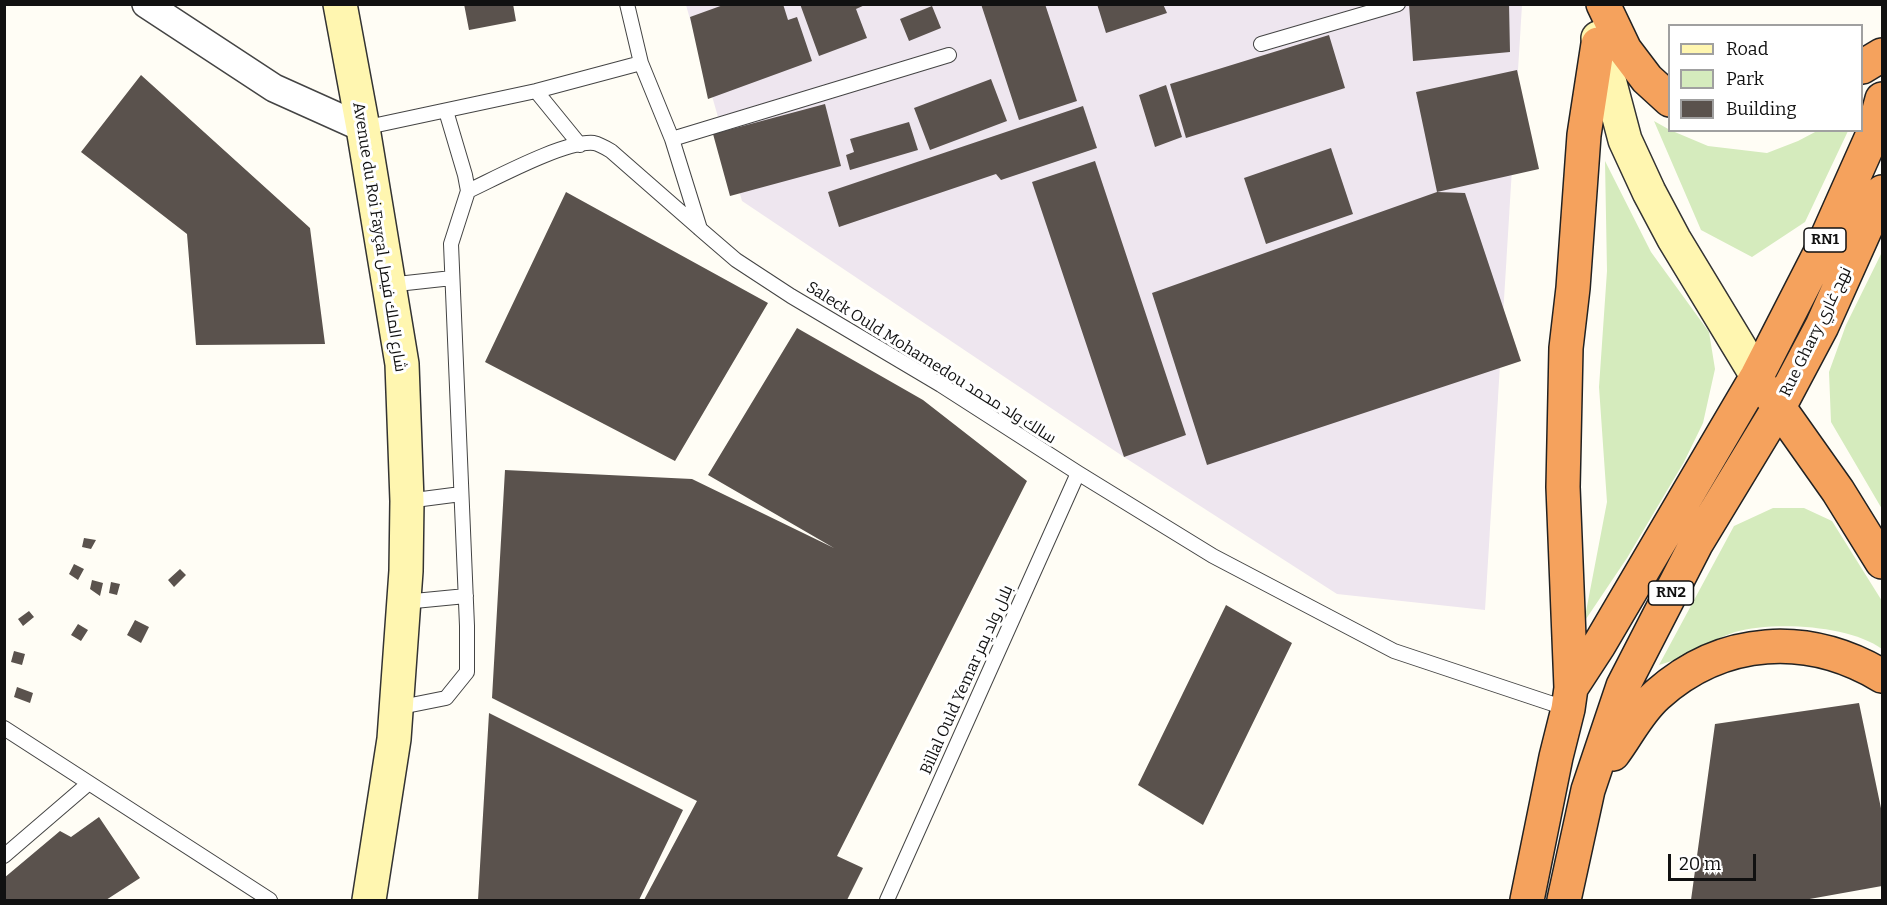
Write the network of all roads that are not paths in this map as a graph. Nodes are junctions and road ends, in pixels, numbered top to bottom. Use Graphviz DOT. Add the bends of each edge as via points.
graph roads {
  1 [pos="146,4"];
  2 [pos="340,4"];
  3 [pos="627,4"];
  4 [pos="1398,4"];
  5 [pos="1595,4"];
  6 [pos="1604,4"];
  7 [pos="1261,44"];
  8 [pos="1598,44"];
  9 [pos="949,55"];
  10 [pos="1882,55"];
  11 [pos="641,63"];
  12 [pos="1863,66"];
  13 [pos="536,92"];
  14 [pos="1668,98"];
  15 [pos="1882,99"];
  16 [pos="446,111"];
  17 [pos="363,128"];
  18 [pos="672,139"];
  19 [pos="580,144"];
  20 [pos="468,191"];
  21 [pos="1882,192"];
  22 [pos="700,229"];
  23 [pos="452,278"];
  24 [pos="388,285"];
  25 [pos="1757,376"];
  26 [pos="1779,407"];
  27 [pos="1077,473"];
  28 [pos="461,494"];
  29 [pos="406,501"];
  30 [pos="1882,562"];
  31 [pos="466,596"];
  32 [pos="404,602"];
  33 [pos="1882,676"];
  34 [pos="1569,698"];
  35 [pos="396,708"];
  36 [pos="4,728"];
  37 [pos="89,783"];
  38 [pos="1588,790"];
  39 [pos="4,856"];
  40 [pos="270,900"];
  41 [pos="369,900"];
  42 [pos="887,900"];
  43 [pos="1527,900"];
  44 [pos="1564,900"];
  1 -- 17 [label="street" via="274,88"];
  2 -- 17 [label="street, Avenue du Roi Fayçal شارع الملك فيصل"];
  3 -- 11 [label="lane"];
  4 -- 7 [label="lane"];
  5 -- 8 [label="street"];
  6 -- 14 [label="highway" via="1625,50"];
  8 -- 25 [label="street" via="1625,140 1649,192"];
  8 -- 34 [label="highway" via="1584,135 1566,348 1563,486"];
  9 -- 18 [label="lane"];
  10 -- 12 [label="highway"];
  11 -- 13 [label="lane"];
  11 -- 18 [label="lane"];
  13 -- 16 [label="lane"];
  13 -- 19 [label="lane"];
  15 -- 25 [label="highway, Rue Ghary نهج غاري / RN1" via="1872,136 1819,255"];
  16 -- 17 [label="lane"];
  16 -- 20 [label="lane"];
  17 -- 24 [label="street, Avenue du Roi Fayçal شارع الملك فيصل"];
  18 -- 22 [label="lane"];
  19 -- 20 [label="lane"];
  19 -- 22 [label="lane, Saleck Ould Mohamedou سالك ولد محمد" via="595,143 610,151"];
  20 -- 23 [label="lane" via="451,244"];
  21 -- 26 [label="highway, Rue Ghary نهج غاري / RN1" via="1822,326"];
  22 -- 27 [label="lane, Saleck Ould Mohamedou سالك ولد محمد" via="736,260 791,296 941,385"];
  23 -- 24 [label="lane"];
  23 -- 28 [label="lane"];
  24 -- 29 [label="street, Avenue du Roi Fayçal شارع الملك فيصل" via="402,364"];
  25 -- 26 [label="highway"];
  25 -- 34 [label="highway, RN2"];
  26 -- 30 [label="highway"];
  26 -- 38 [label="highway, RN2" via="1696,544 1623,686"];
  27 -- 34 [label="lane, Saleck Ould Mohamedou سالك ولد محمد" via="1213,556 1394,651"];
  27 -- 42 [label="lane, Billal Ould Yemar بلال ولد يمر"];
  28 -- 29 [label="lane"];
  28 -- 31 [label="lane"];
  29 -- 32 [label="street, Avenue du Roi Fayçal شارع الملك فيصل"];
  31 -- 32 [label="lane"];
  31 -- 35 [label="lane" via="466,672 446,698"];
  32 -- 35 [label="street, Avenue du Roi Fayçal شارع الملك فيصل"];
  33 -- 38 [label="highway" via="1833,653 1802,647 1770,646 1709,661 1656,696 1634,720"];
  34 -- 43 [label="highway, RN2"];
  35 -- 41 [label="street, Avenue du Roi Fayçal شارع الملك فيصل"];
  36 -- 37 [label="lane"];
  37 -- 39 [label="lane"];
  37 -- 40 [label="lane"];
  38 -- 44 [label="highway, RN2"];
}
